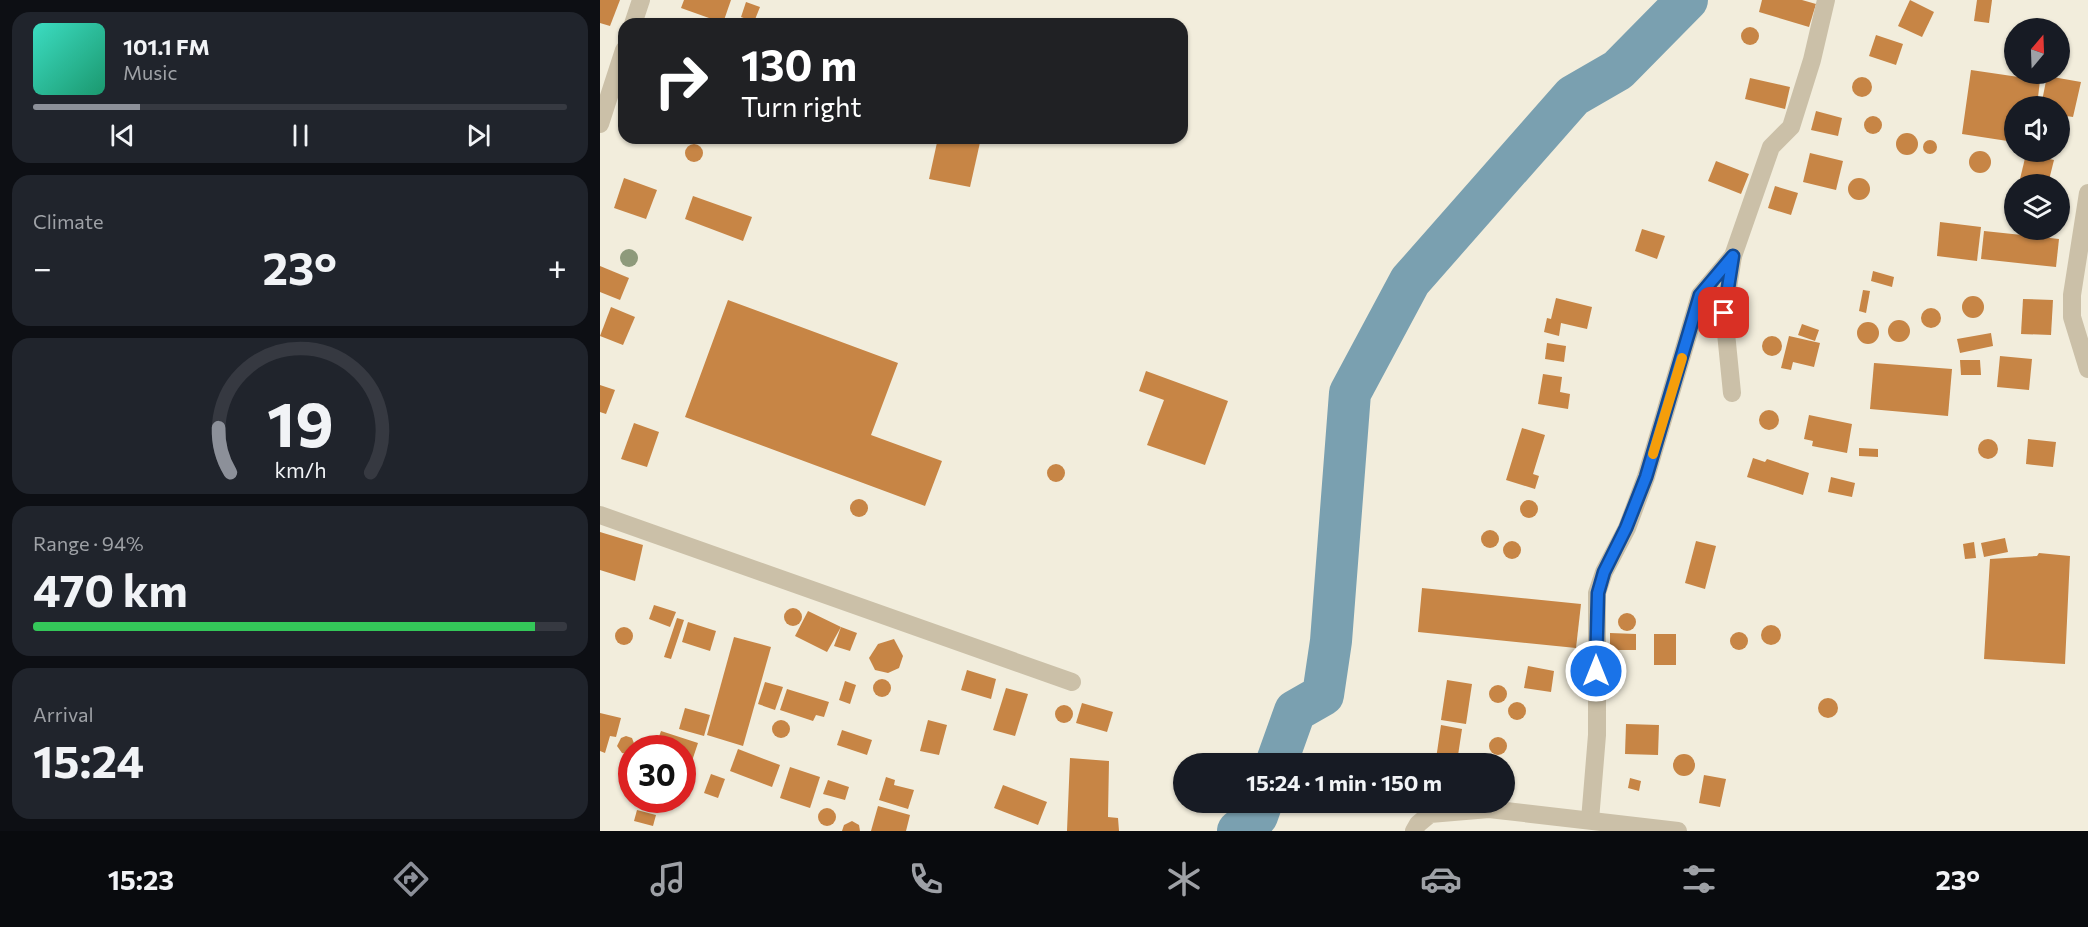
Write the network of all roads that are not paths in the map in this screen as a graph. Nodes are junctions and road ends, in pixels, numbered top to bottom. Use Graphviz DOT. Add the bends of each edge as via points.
graph roads {
  1 [pos="641,0"];
  2 [pos="1826,0"];
  3 [pos="635,18"];
  4 [pos="618,68"];
  5 [pos="600,124"];
  6 [pos="2088,193"];
  7 [pos="1733,256"];
  8 [pos="2088,369"];
  9 [pos="1732,393"];
  10 [pos="600,515"];
  11 [pos="1072,682"];
  12 [pos="1590,820"];
  13 [pos="1414,831"];
  14 [pos="1678,831"];
  1 -- 3 [label="street"];
  2 -- 7 [label="street" via="1791,127 1771,147"];
  4 -- 5 [label="street"];
  6 -- 8 [label="street" via="2072,317"];
  7 -- 9 [label="street" via="1724,313"];
  7 -- 12 [label="street" via="1700,295 1646,477 1598,593 1597,735"];
  10 -- 11 [label="street"];
  12 -- 13 [label="street" via="1489,809 1430,814"];
  12 -- 14 [label="street"];
}
